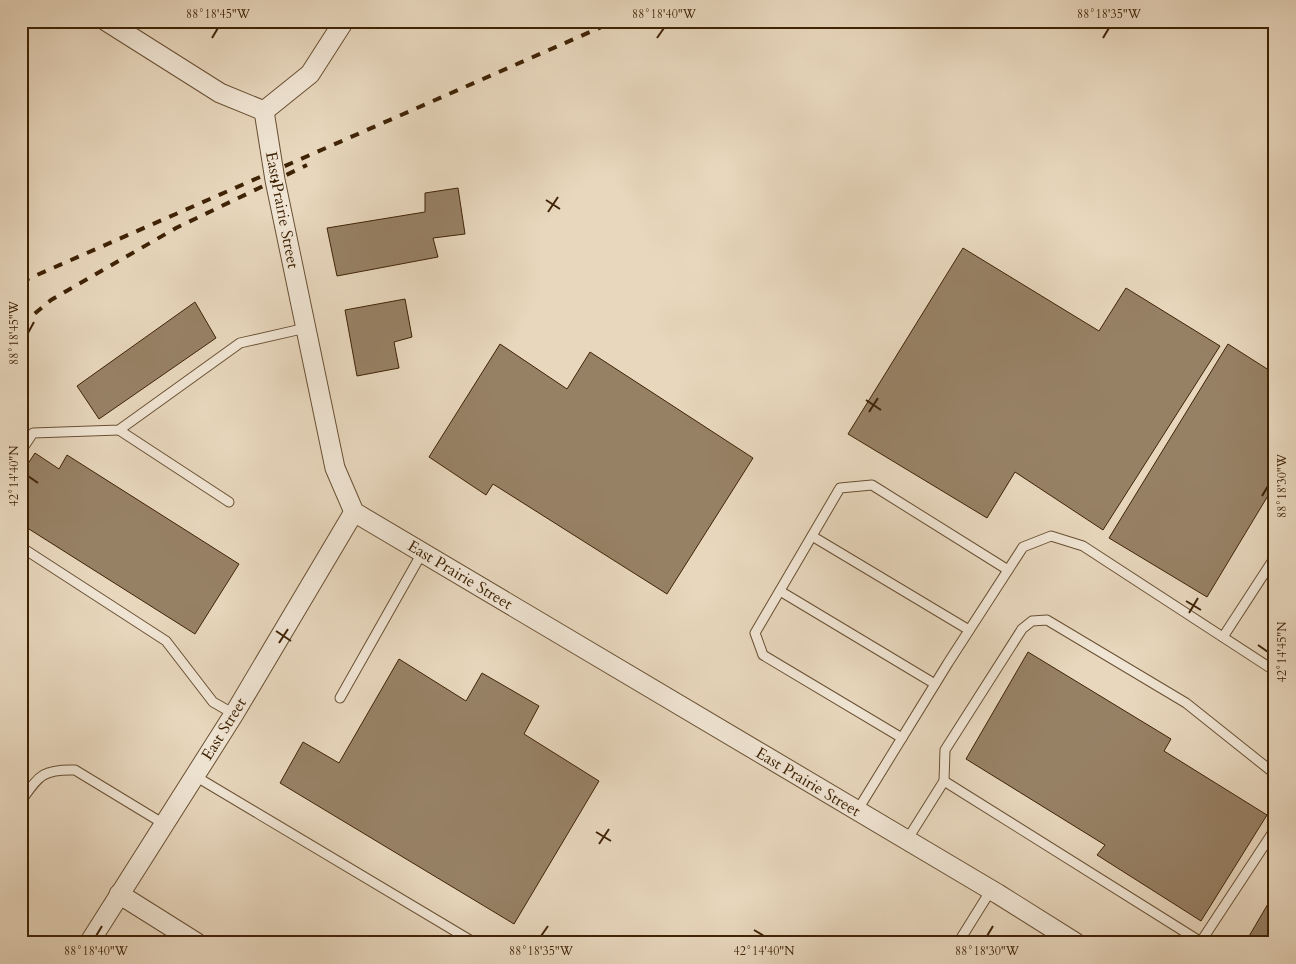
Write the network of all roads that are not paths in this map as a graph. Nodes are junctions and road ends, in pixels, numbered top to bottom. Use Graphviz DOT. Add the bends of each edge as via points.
graph roads {
  1 [pos="106,21"];
  2 [pos="344,21"];
  3 [pos="264,110"];
  4 [pos="306,328"];
  5 [pos="119,430"];
  6 [pos="21,450"];
  7 [pos="229,502"];
  8 [pos="354,512"];
  9 [pos="812,536"];
  10 [pos="21,547"];
  11 [pos="422,553"];
  12 [pos="1275,557"];
  13 [pos="1008,570"];
  14 [pos="780,591"];
  15 [pos="969,630"];
  16 [pos="1223,638"];
  17 [pos="1275,670"];
  18 [pos="935,684"];
  19 [pos="340,698"];
  20 [pos="234,714"];
  21 [pos="902,738"];
  22 [pos="1275,774"];
  23 [pos="195,776"];
  24 [pos="944,781"];
  25 [pos="21,801"];
  26 [pos="857,811"];
  27 [pos="164,824"];
  28 [pos="1275,829"];
  29 [pos="907,840"];
  30 [pos="991,890"];
  31 [pos="119,894"];
  32 [pos="1200,942"];
  33 [pos="89,943"];
  34 [pos="197,943"];
  35 [pos="475,943"];
  36 [pos="958,943"];
  37 [pos="1076,943"];
  1 -- 3 [label="street" via="220,93"];
  2 -- 3 [label="street" via="310,74"];
  3 -- 4 [label="street, East Prairie Street"];
  4 -- 5 [label="lane" via="240,343"];
  4 -- 8 [label="street, East Prairie Street" via="335,468"];
  5 -- 6 [label="lane" via="33,433"];
  5 -- 7 [label="lane"];
  8 -- 11 [label="street, East Prairie Street"];
  8 -- 20 [label="street, East Street"];
  9 -- 13 [label="lane" via="840,488 872,485"];
  9 -- 14 [label="lane"];
  9 -- 15 [label="lane"];
  10 -- 20 [label="lane" via="166,641 213,702"];
  11 -- 19 [label="lane"];
  11 -- 26 [label="street, East Prairie Street"];
  12 -- 16 [label="lane"];
  13 -- 15 [label="lane"];
  13 -- 16 [label="lane" via="1023,547 1051,536 1083,546"];
  14 -- 18 [label="lane"];
  14 -- 21 [label="lane" via="755,633 763,656"];
  15 -- 18 [label="lane"];
  16 -- 17 [label="lane"];
  18 -- 21 [label="lane"];
  20 -- 23 [label="street, East Street"];
  21 -- 26 [label="lane"];
  22 -- 24 [label="lane" via="1186,703 1047,620 1032,621 1022,629 945,750"];
  23 -- 27 [label="street, East Street"];
  23 -- 35 [label="lane"];
  24 -- 29 [label="lane"];
  24 -- 32 [label="lane"];
  25 -- 27 [label="lane" via="36,780 47,772 75,770"];
  26 -- 29 [label="street, East Prairie Street"];
  27 -- 31 [label="street, East Street"];
  28 -- 32 [label="lane"];
  29 -- 30 [label="street, East Prairie Street"];
  30 -- 36 [label="lane"];
  30 -- 37 [label="street, East Prairie Street"];
  31 -- 33 [label="street, East Street"];
  31 -- 34 [label="street"];
}
